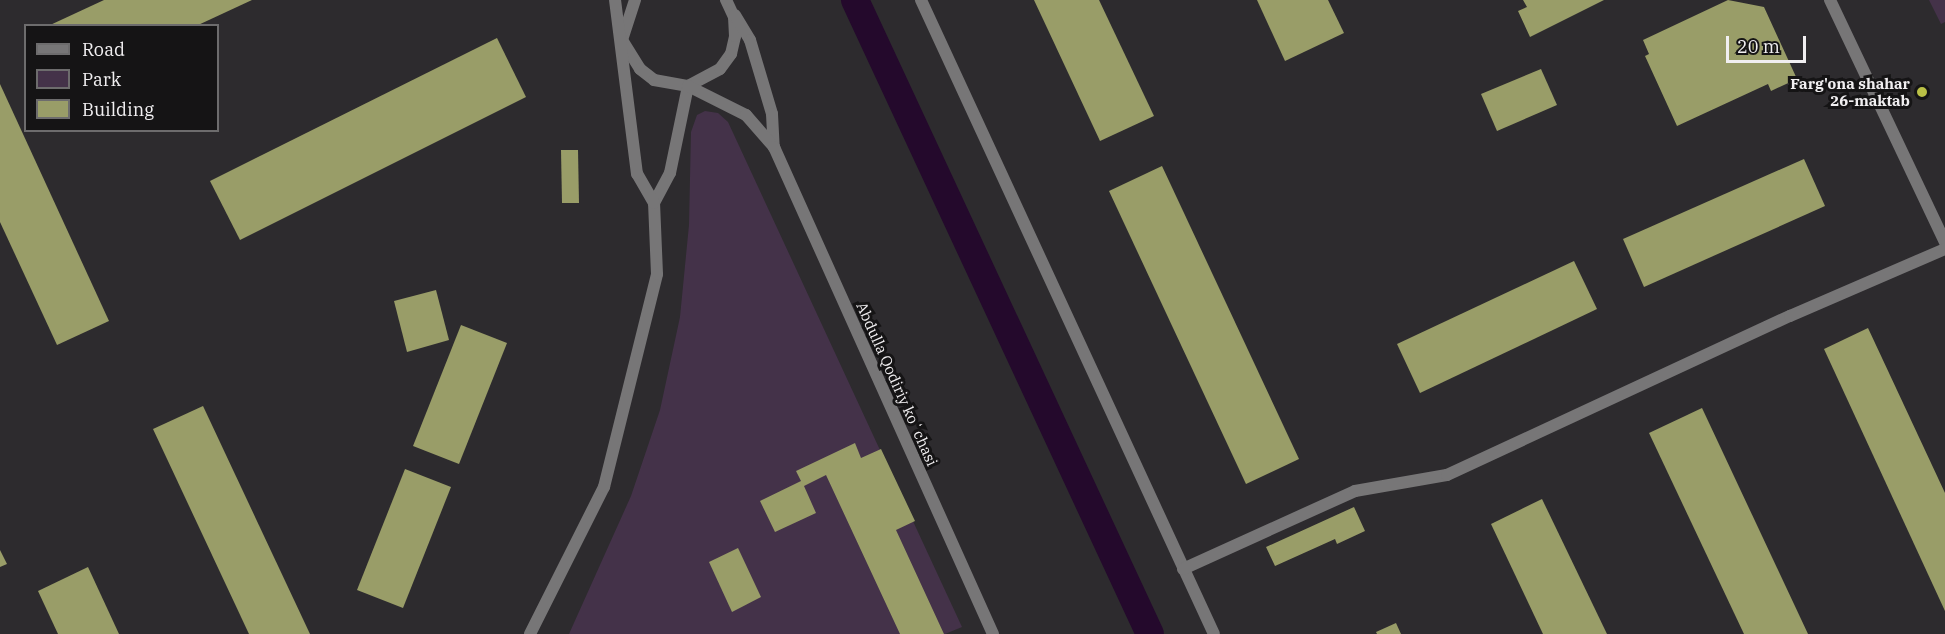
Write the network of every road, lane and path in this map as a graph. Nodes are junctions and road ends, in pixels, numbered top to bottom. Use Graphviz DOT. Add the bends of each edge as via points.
graph roads {
  1 [pos="615,0"];
  2 [pos="635,0"];
  3 [pos="726,0"];
  4 [pos="921,0"];
  5 [pos="1830,0"];
  6 [pos="622,40"];
  7 [pos="688,86"];
  8 [pos="774,147"];
  9 [pos="654,203"];
  10 [pos="1945,242"];
  11 [pos="1945,249"];
  12 [pos="1183,569"];
  13 [pos="530,634"];
  14 [pos="993,634"];
  15 [pos="1214,634"];
  1 -- 6 [label="street"];
  2 -- 6 [label="street"];
  3 -- 7 [label="street" via="734,17 731,54 706,80"];
  3 -- 8 [label="street, Abdulla Qodiriy koʻchasi" via="750,40 772,114"];
  4 -- 12 [label="street"];
  5 -- 10 [label="street"];
  6 -- 7 [label="street, Abdulla Qodiriy koʻchasi" via="640,69 654,80"];
  6 -- 9 [label="street" via="637,174"];
  7 -- 8 [label="street, Abdulla Qodiriy koʻchasi" via="746,115"];
  7 -- 9 [label="street" via="670,173"];
  8 -- 14 [label="street, Abdulla Qodiriy koʻchasi"];
  9 -- 13 [label="street" via="657,274 604,487"];
  11 -- 12 [label="street" via="1790,316 1447,475 1355,491"];
  12 -- 15 [label="street"];
}
